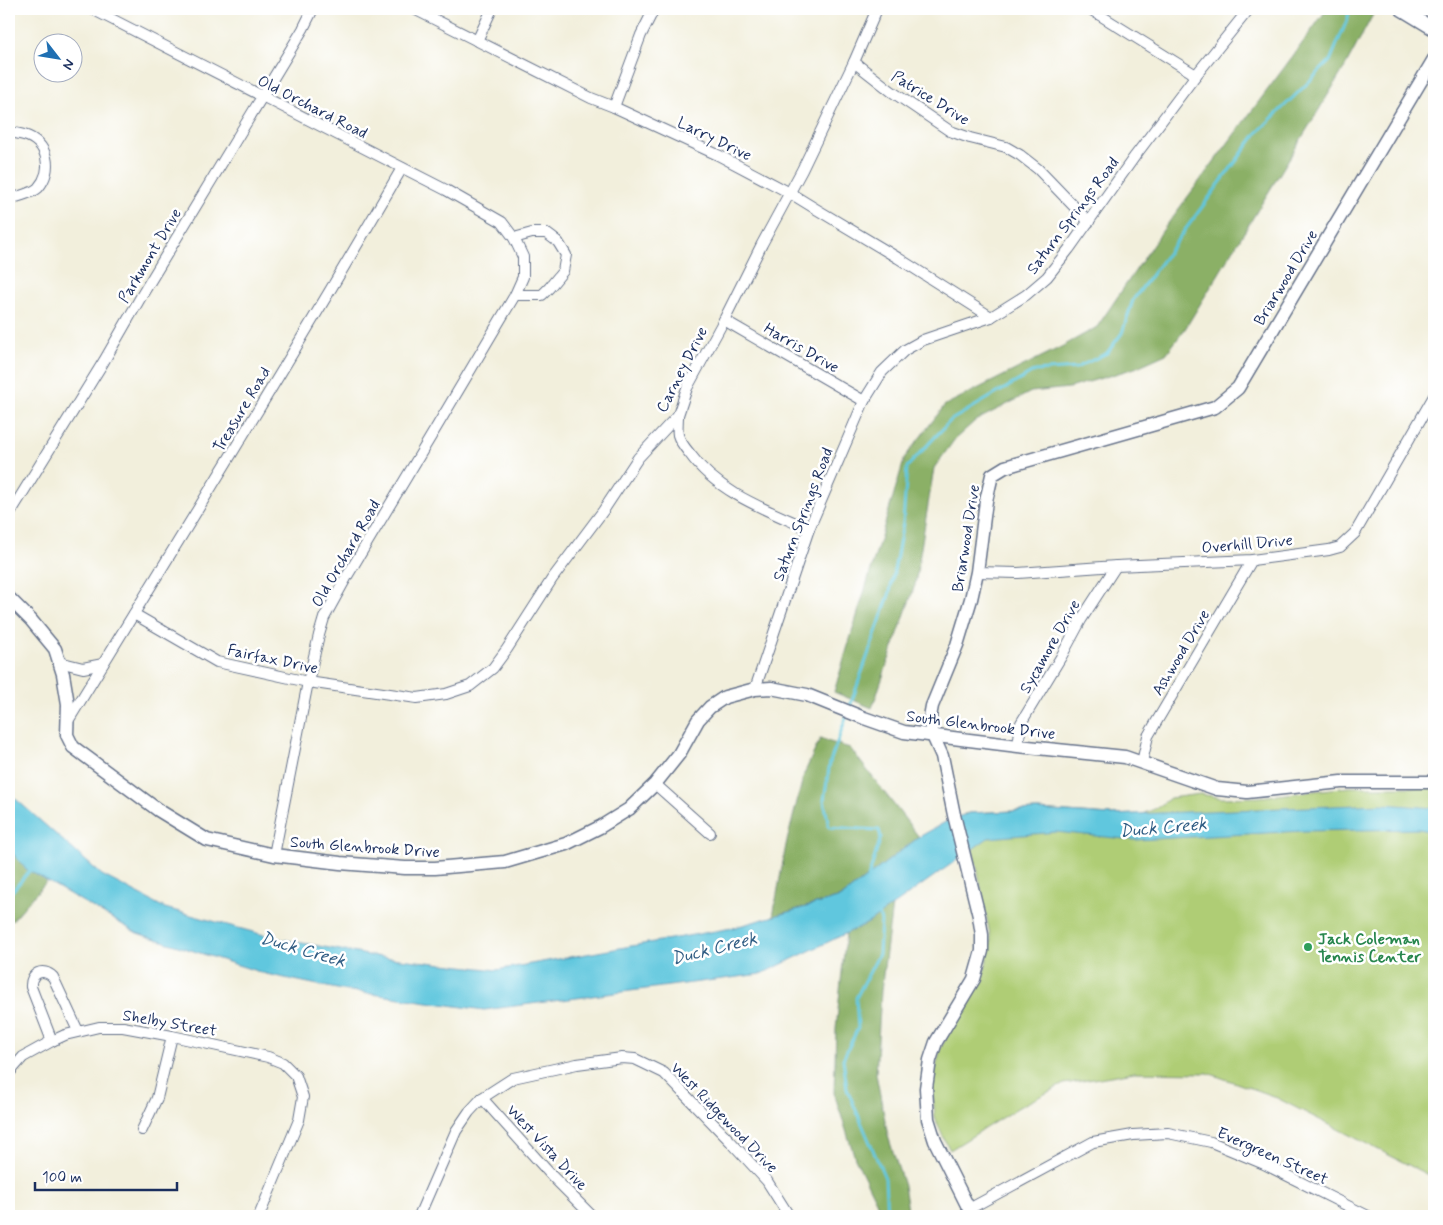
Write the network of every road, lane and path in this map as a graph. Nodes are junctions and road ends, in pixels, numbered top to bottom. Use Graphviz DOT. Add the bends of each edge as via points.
graph roads {
  1 [pos="92,9"];
  2 [pos="313,9"];
  3 [pos="414,9"];
  4 [pos="492,9"];
  5 [pos="654,9"];
  6 [pos="877,9"];
  7 [pos="1090,9"];
  8 [pos="1249,9"];
  9 [pos="1402,9"];
  10 [pos="1419,13"];
  11 [pos="1434,29"];
  12 [pos="477,41"];
  13 [pos="1434,59"];
  14 [pos="854,62"];
  15 [pos="1196,75"];
  16 [pos="261,96"];
  17 [pos="614,107"];
  18 [pos="9,132"];
  19 [pos="402,168"];
  20 [pos="790,192"];
  21 [pos="9,199"];
  22 [pos="1089,222"];
  23 [pos="514,238"];
  24 [pos="515,295"];
  25 [pos="991,317"];
  26 [pos="724,320"];
  27 [pos="1434,396"];
  28 [pos="864,401"];
  29 [pos="678,415"];
  30 [pos="9,515"];
  31 [pos="809,529"];
  32 [pos="1252,560"];
  33 [pos="1116,566"];
  34 [pos="977,572"];
  35 [pos="9,598"];
  36 [pos="134,614"];
  37 [pos="59,662"];
  38 [pos="103,664"];
  39 [pos="308,682"];
  40 [pos="755,689"];
  41 [pos="417,698"];
  42 [pos="68,721"];
  43 [pos="933,736"];
  44 [pos="1018,746"];
  45 [pos="1142,762"];
  46 [pos="1434,782"];
  47 [pos="655,784"];
  48 [pos="710,833"];
  49 [pos="274,855"];
  50 [pos="78,1031"];
  51 [pos="172,1036"];
  52 [pos="52,1041"];
  53 [pos="9,1073"];
  54 [pos="482,1098"];
  55 [pos="142,1130"];
  56 [pos="970,1213"];
  57 [pos="259,1216"];
  58 [pos="419,1216"];
  59 [pos="592,1216"];
  60 [pos="789,1216"];
  61 [pos="1368,1216"];
  1 -- 16 [label="street, Old Orchard Road"];
  2 -- 16 [label="street, Parkmont Drive"];
  3 -- 12 [label="street, Larry Drive"];
  4 -- 12 [label="street"];
  5 -- 17 [label="street"];
  6 -- 14 [label="street, Carney Drive"];
  7 -- 15 [label="street"];
  8 -- 15 [label="street, Saturn Springs Road"];
  9 -- 10 [label="street"];
  10 -- 11 [label="street"];
  12 -- 17 [label="street, Larry Drive"];
  13 -- 34 [label="street, Briarwood Drive" via="1238,388 1215,407 1005,467 992,475"];
  14 -- 20 [label="street, Carney Drive"];
  14 -- 22 [label="street, Patrice Drive" via="950,131 1006,147 1020,155"];
  15 -- 22 [label="street, Saturn Springs Road"];
  16 -- 19 [label="street, Old Orchard Road"];
  16 -- 30 [label="street, Parkmont Drive"];
  17 -- 20 [label="street, Larry Drive"];
  18 -- 21 [label="street" via="32,137 47,158 46,174 37,190"];
  19 -- 23 [label="street, Old Orchard Road" via="502,222"];
  19 -- 36 [label="street, Treasure Road"];
  20 -- 25 [label="street, Larry Drive"];
  20 -- 26 [label="street, Carney Drive"];
  22 -- 25 [label="street, Saturn Springs Road" via="1047,277"];
  23 -- 24 [label="street, Old Orchard Road" via="523,257 523,276"];
  23 -- 24 [label="street" via="546,233 558,242 566,255 563,271 542,295"];
  24 -- 39 [label="street, Old Orchard Road" via="324,618"];
  25 -- 28 [label="street, Saturn Springs Road" via="923,340 905,350 882,372"];
  26 -- 28 [label="street, Harris Drive"];
  26 -- 29 [label="street, Carney Drive" via="686,388"];
  27 -- 32 [label="street, Overhill Drive" via="1355,533 1340,547"];
  28 -- 31 [label="street, Saturn Springs Road"];
  29 -- 31 [label="street" via="678,435 699,466 725,487 756,505"];
  29 -- 41 [label="street, Carney Drive" via="638,458 493,668 470,686 446,694"];
  31 -- 40 [label="street, Saturn Springs Road"];
  32 -- 33 [label="street, Overhill Drive"];
  32 -- 45 [label="street, Ashwood Drive" via="1148,736"];
  33 -- 34 [label="street, Overhill Drive" via="1018,573"];
  33 -- 44 [label="street, Sycamore Drive" via="1021,723"];
  34 -- 43 [label="street, Briarwood Drive" via="957,645 932,706"];
  35 -- 37 [label="street, South Glenbrook Drive" via="55,649"];
  36 -- 38 [label="street, Treasure Road"];
  36 -- 39 [label="street, Fairfax Drive" via="217,662"];
  37 -- 38 [label="street" via="83,668"];
  37 -- 42 [label="street, South Glenbrook Drive" via="68,704"];
  38 -- 42 [label="street, Treasure Road"];
  39 -- 41 [label="street, Fairfax Drive"];
  39 -- 49 [label="street, Old Orchard Road"];
  40 -- 43 [label="street, South Glenbrook Drive" via="771,688 807,695 904,732"];
  40 -- 47 [label="street, South Glenbrook Drive" via="724,697 710,707"];
  42 -- 49 [label="street, South Glenbrook Drive" via="68,735 73,747 158,810 207,840"];
  43 -- 44 [label="street, South Glenbrook Drive"];
  43 -- 56 [label="street, Briarwood Drive" via="942,756 979,916 982,951 974,979 936,1042 930,1060 926,1088 928,1118 934,1141"];
  44 -- 45 [label="street, South Glenbrook Drive" via="1125,757"];
  45 -- 46 [label="street, South Glenbrook Drive" via="1217,789 1247,792 1341,782"];
  47 -- 48 [label="street"];
  47 -- 49 [label="street, South Glenbrook Drive" via="629,809 600,827 566,844 505,862 405,868"];
  50 -- 51 [label="street, Shelby Street" via="123,1027"];
  50 -- 52 [label="street, Shelby Street"];
  50 -- 52 [label="street" via="53,977 47,972 39,972 33,976 31,987"];
  51 -- 55 [label="street" via="157,1098"];
  51 -- 57 [label="street, Shelby Street" via="268,1057 282,1063 296,1076 303,1097 300,1120"];
  52 -- 53 [label="street, Shelby Street" via="23,1057"];
  54 -- 58 [label="street, West Ridgewood Drive" via="456,1130"];
  54 -- 59 [label="street, West Vista Drive"];
  54 -- 60 [label="street, West Ridgewood Drive" via="513,1078 577,1064 634,1058 664,1073 732,1142 767,1180"];
  56 -- 61 [label="street, Evergreen Street" via="1093,1142 1168,1133 1211,1142 1264,1164"];
}
